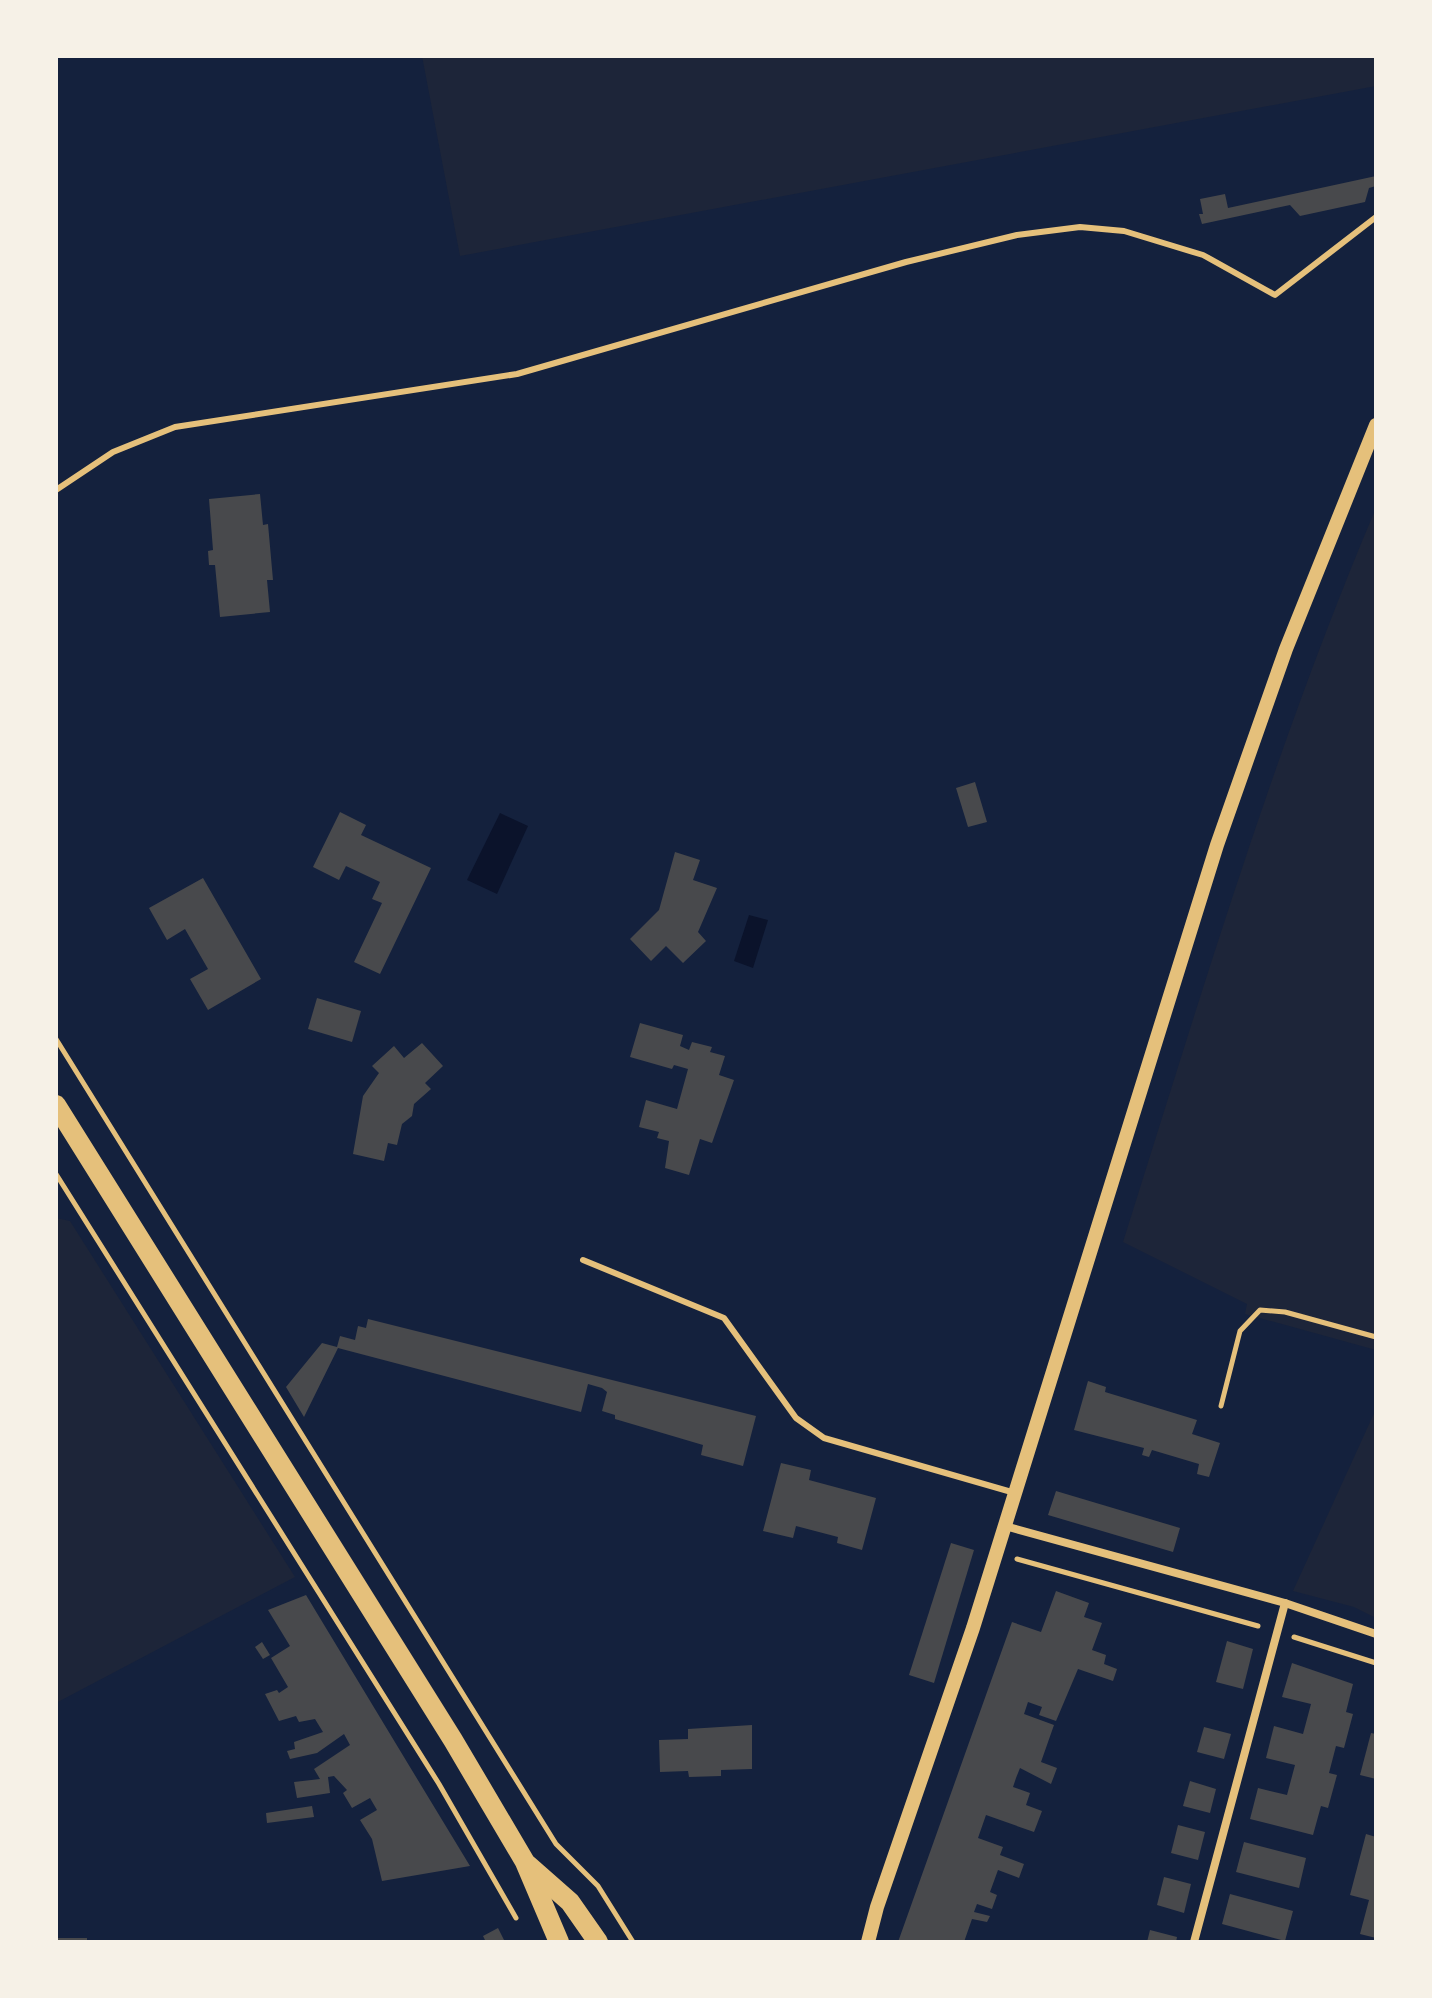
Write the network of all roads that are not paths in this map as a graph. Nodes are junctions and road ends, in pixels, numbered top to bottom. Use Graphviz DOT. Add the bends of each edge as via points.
graph roads {
  1 [pos="1376,217"];
  2 [pos="1376,425"];
  3 [pos="56,490"];
  4 [pos="56,1105"];
  5 [pos="583,1260"];
  6 [pos="1015,1493"];
  7 [pos="1005,1526"];
  8 [pos="1285,1603"];
  9 [pos="1376,1634"];
  10 [pos="525,1862"];
  11 [pos="877,1907"];
  12 [pos="559,1942"];
  13 [pos="598,1942"];
  14 [pos="860,1942"];
  15 [pos="868,1942"];
  16 [pos="1194,1942"];
  1 -- 3 [label="lane" via="1275,295 1203,255 1124,231 1080,227 1017,235 517,374 175,427 113,452"];
  2 -- 6 [label="street" via="1280,663 1217,845"];
  4 -- 10 [label="main road"];
  5 -- 6 [label="lane" via="724,1318 796,1418 824,1438"];
  6 -- 7 [label="street"];
  7 -- 8 [label="street"];
  7 -- 11 [label="street"];
  8 -- 9 [label="street"];
  8 -- 16 [label="street"];
  10 -- 12 [label="main road"];
  10 -- 13 [label="main road" via="570,1902"];
  11 -- 14 [label="street"];
  11 -- 15 [label="street"];
}
